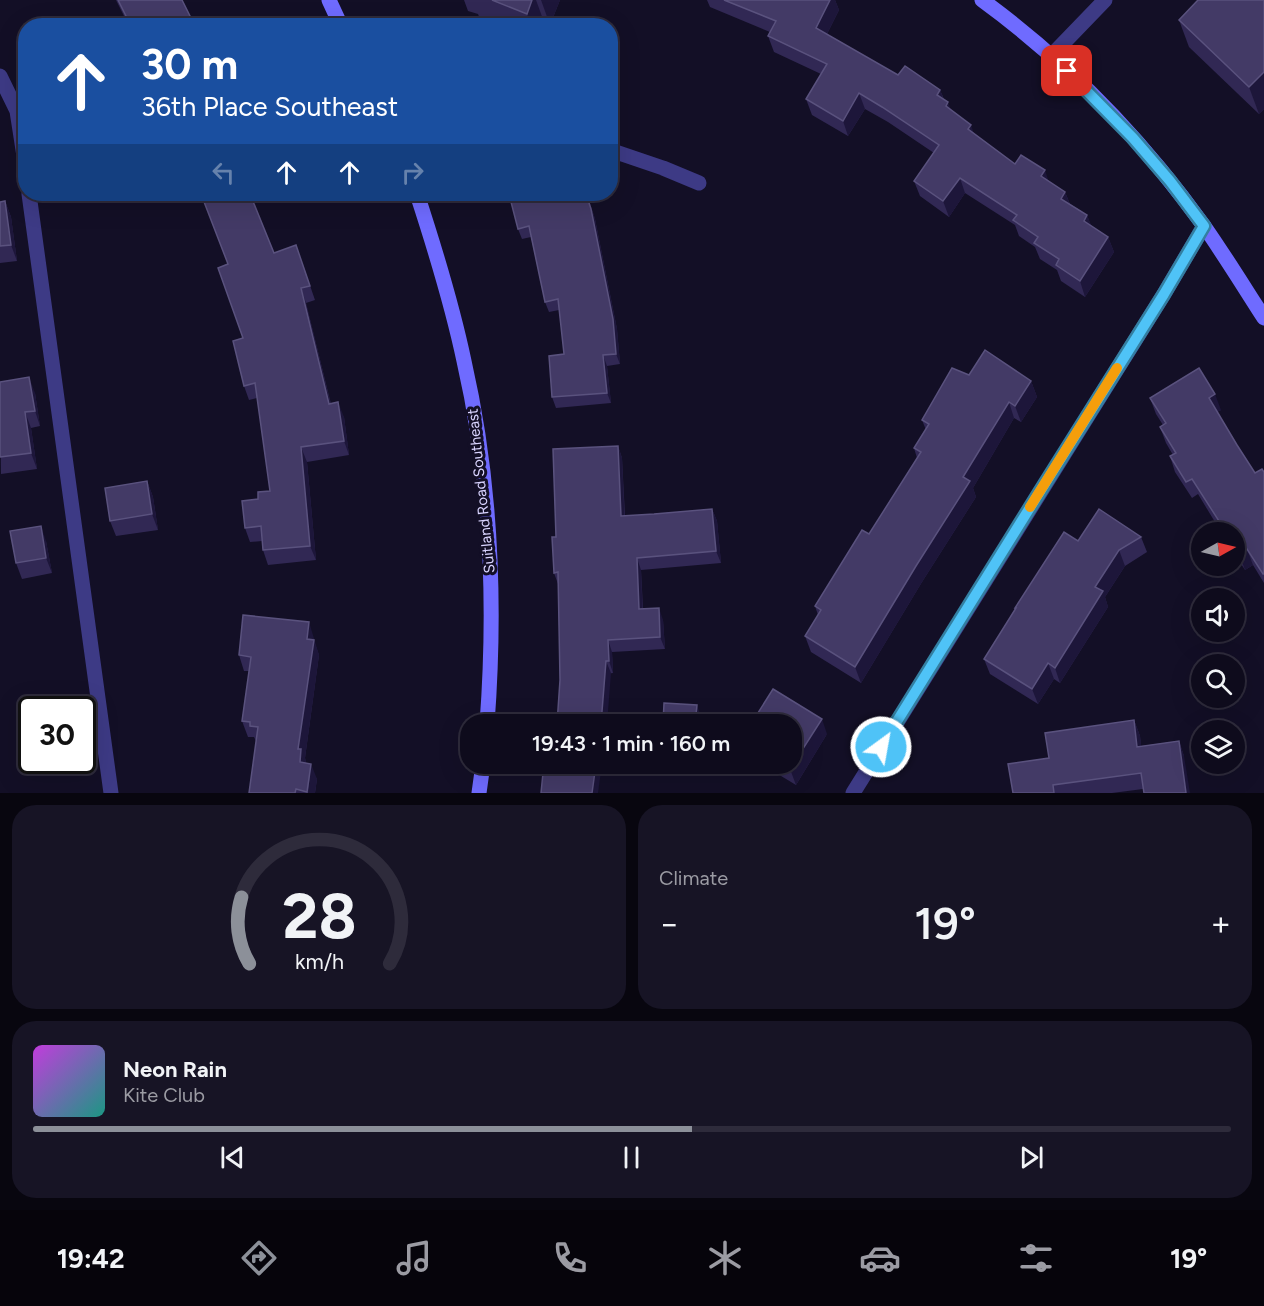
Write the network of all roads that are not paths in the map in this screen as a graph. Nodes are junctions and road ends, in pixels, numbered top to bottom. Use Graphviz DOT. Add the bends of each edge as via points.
graph roads {
  1 [pos="329,0"];
  2 [pos="982,0"];
  3 [pos="1105,0"];
  4 [pos="337,18"];
  5 [pos="1052,56"];
  6 [pos="0,76"];
  7 [pos="18,118"];
  8 [pos="618,153"];
  9 [pos="699,183"];
  10 [pos="30,201"];
  11 [pos="419,201"];
  12 [pos="1204,226"];
  13 [pos="1264,318"];
  14 [pos="488,714"];
  15 [pos="482,774"];
  16 [pos="111,793"];
  17 [pos="479,793"];
  18 [pos="853,793"];
  1 -- 4 [label="main road"];
  2 -- 5 [label="main road"];
  3 -- 5 [label="street"];
  5 -- 12 [label="main road" via="1133,138"];
  6 -- 7 [label="street"];
  8 -- 9 [label="street"];
  10 -- 16 [label="street"];
  11 -- 14 [label="main road, Suitland Road Southeast" via="459,339 481,457 492,598"];
  12 -- 13 [label="main road"];
  12 -- 18 [label="street"];
  15 -- 17 [label="main road"];
}
